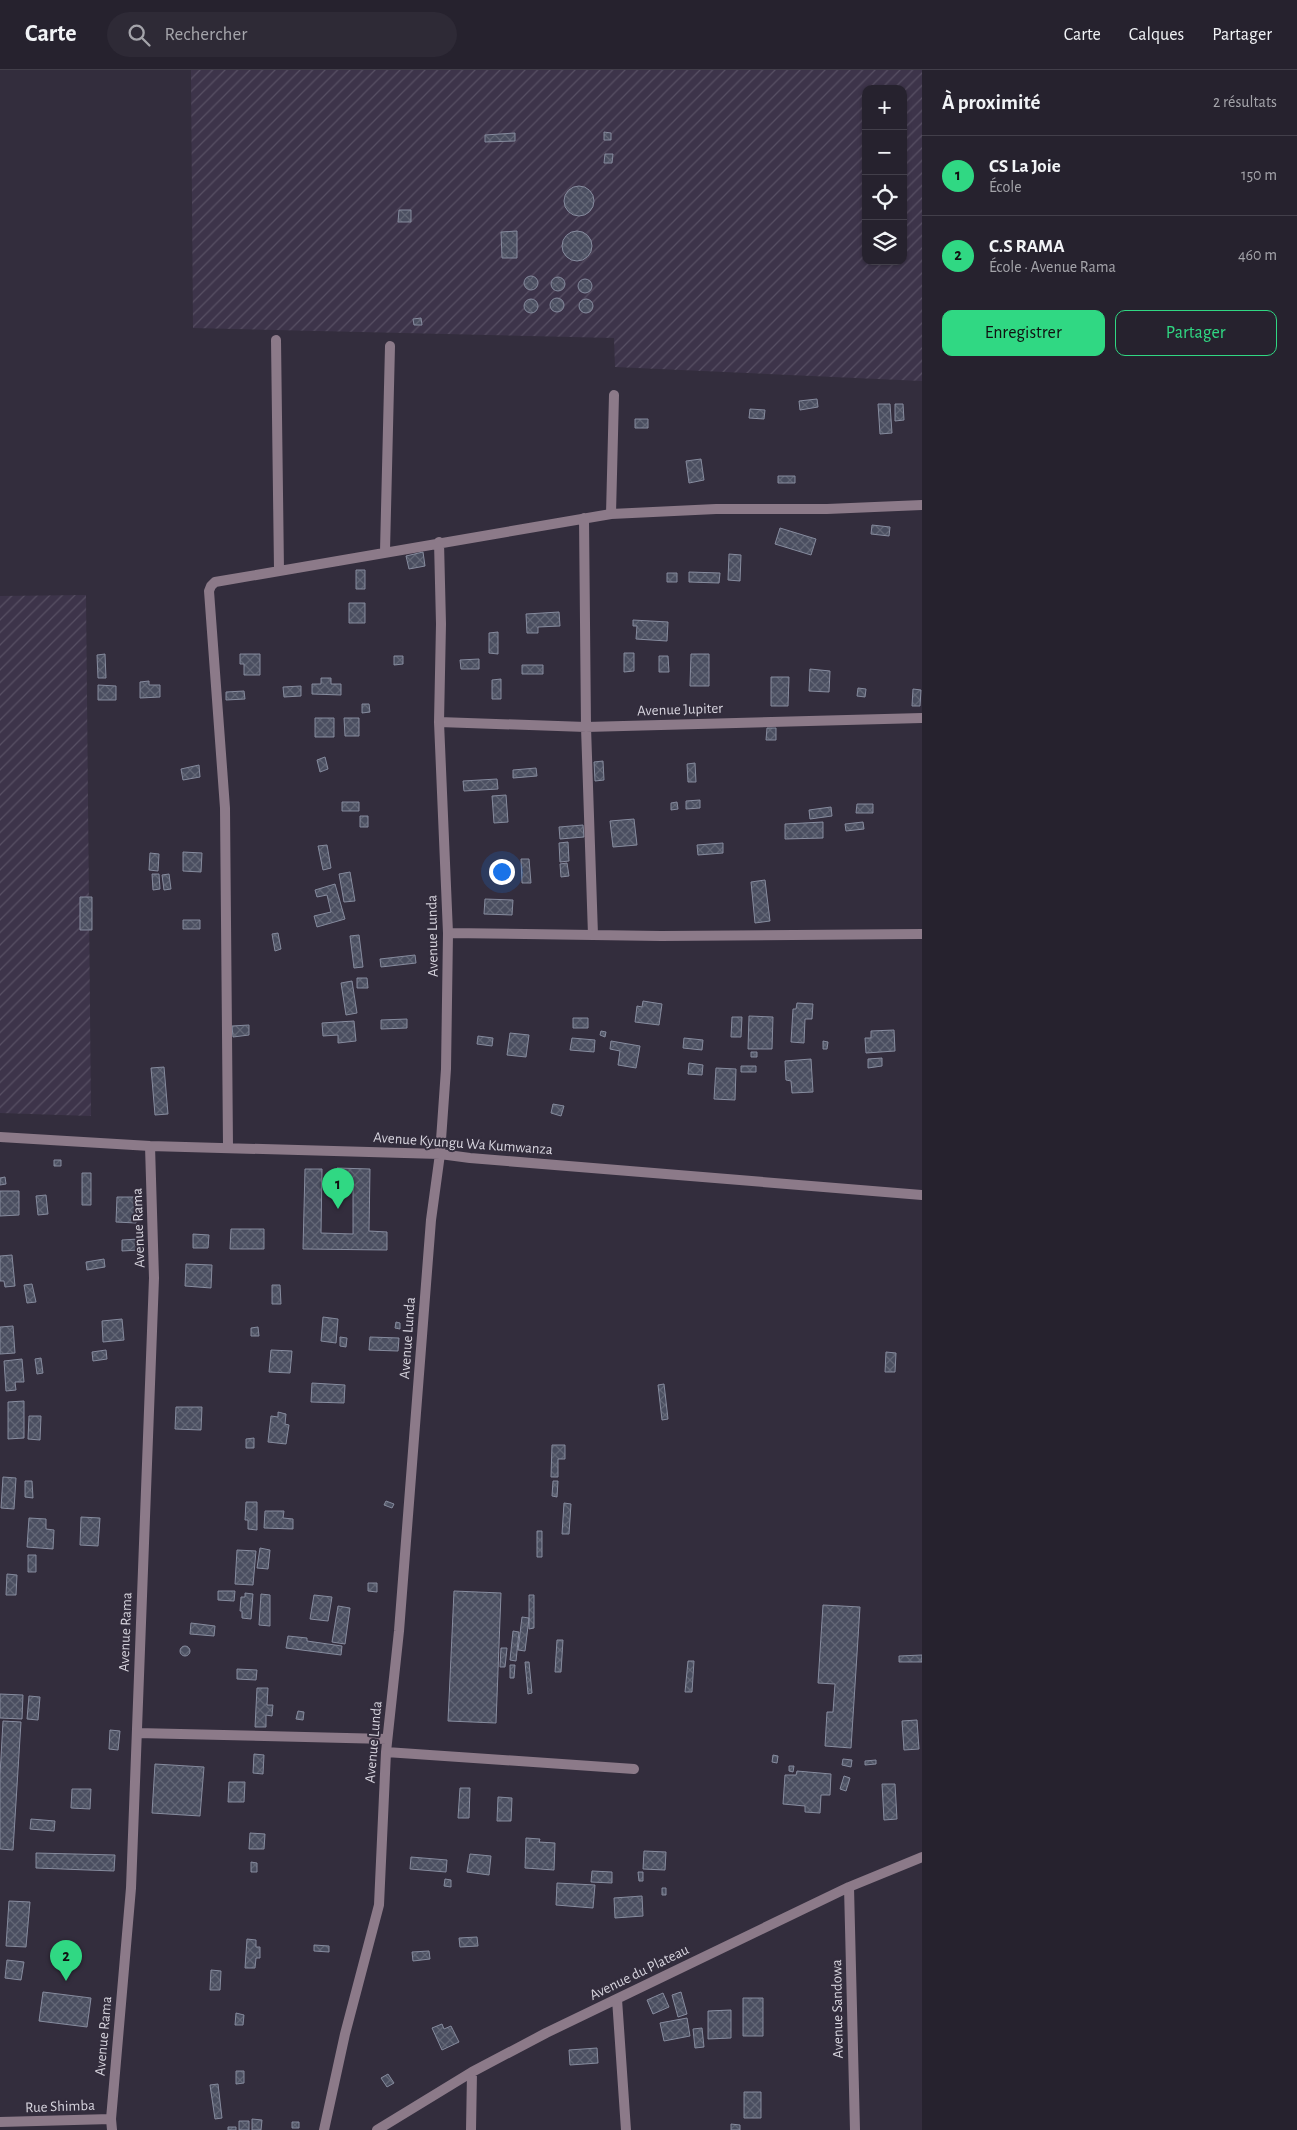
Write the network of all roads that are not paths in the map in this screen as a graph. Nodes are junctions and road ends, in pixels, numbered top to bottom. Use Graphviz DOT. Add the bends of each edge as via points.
graph roads {
  1 [pos="276,340"];
  2 [pos="390,346"];
  3 [pos="614,395"];
  4 [pos="922,505"];
  5 [pos="611,514"];
  6 [pos="584,518"];
  7 [pos="439,542"];
  8 [pos="385,551"];
  9 [pos="279,570"];
  10 [pos="922,718"];
  11 [pos="439,722"];
  12 [pos="586,727"];
  13 [pos="448,933"];
  14 [pos="922,934"];
  15 [pos="594,935"];
  16 [pos="0,1137"];
  17 [pos="150,1146"];
  18 [pos="228,1146"];
  19 [pos="440,1154"];
  20 [pos="922,1194"];
  21 [pos="137,1733"];
  22 [pos="387,1739"];
  23 [pos="386,1752"];
  24 [pos="634,1769"];
  25 [pos="922,1856"];
  26 [pos="849,1887"];
  27 [pos="617,1999"];
  28 [pos="472,2072"];
  29 [pos="111,2119"];
  30 [pos="0,2122"];
  31 [pos="112,2130"];
  32 [pos="324,2130"];
  33 [pos="377,2130"];
  34 [pos="471,2130"];
  35 [pos="626,2130"];
  36 [pos="855,2130"];
  1 -- 9 [label="street"];
  2 -- 8 [label="street"];
  3 -- 5 [label="street"];
  4 -- 5 [label="street"];
  5 -- 6 [label="street"];
  6 -- 7 [label="street"];
  6 -- 12 [label="street"];
  7 -- 8 [label="street"];
  7 -- 11 [label="street, Avenue Lunda"];
  8 -- 9 [label="street"];
  9 -- 18 [label="street" via="216,582 209,591 225,808"];
  10 -- 12 [label="street, Avenue Jupiter"];
  11 -- 12 [label="street, Avenue Jupiter"];
  11 -- 13 [label="street, Avenue Lunda"];
  12 -- 15 [label="street"];
  13 -- 15 [label="street"];
  13 -- 19 [label="street, Avenue Lunda" via="446,1069"];
  14 -- 15 [label="street"];
  16 -- 17 [label="street, Avenue Kyungu Wa Kumwanza"];
  17 -- 18 [label="street, Avenue Kyungu Wa Kumwanza"];
  17 -- 21 [label="street, Avenue Rama" via="154,1278"];
  18 -- 19 [label="street, Avenue Kyungu Wa Kumwanza"];
  19 -- 20 [label="street, Avenue Kyungu Wa Kumwanza"];
  19 -- 22 [label="street, Avenue Lunda" via="431,1220 399,1631"];
  21 -- 22 [label="street"];
  21 -- 29 [label="street, Avenue Rama" via="131,1888"];
  22 -- 23 [label="street, Avenue Lunda"];
  23 -- 24 [label="street"];
  23 -- 32 [label="street, Avenue Lunda" via="379,1905"];
  25 -- 26 [label="street, Avenue du Plateau"];
  26 -- 27 [label="street, Avenue du Plateau"];
  26 -- 36 [label="street, Avenue Sandowa"];
  27 -- 28 [label="street, Avenue du Plateau"];
  27 -- 35 [label="street"];
  28 -- 33 [label="street, Avenue du Plateau"];
  28 -- 34 [label="street"];
  29 -- 30 [label="street, Rue Shimba"];
  29 -- 31 [label="street, Rue Shimba"];
}
